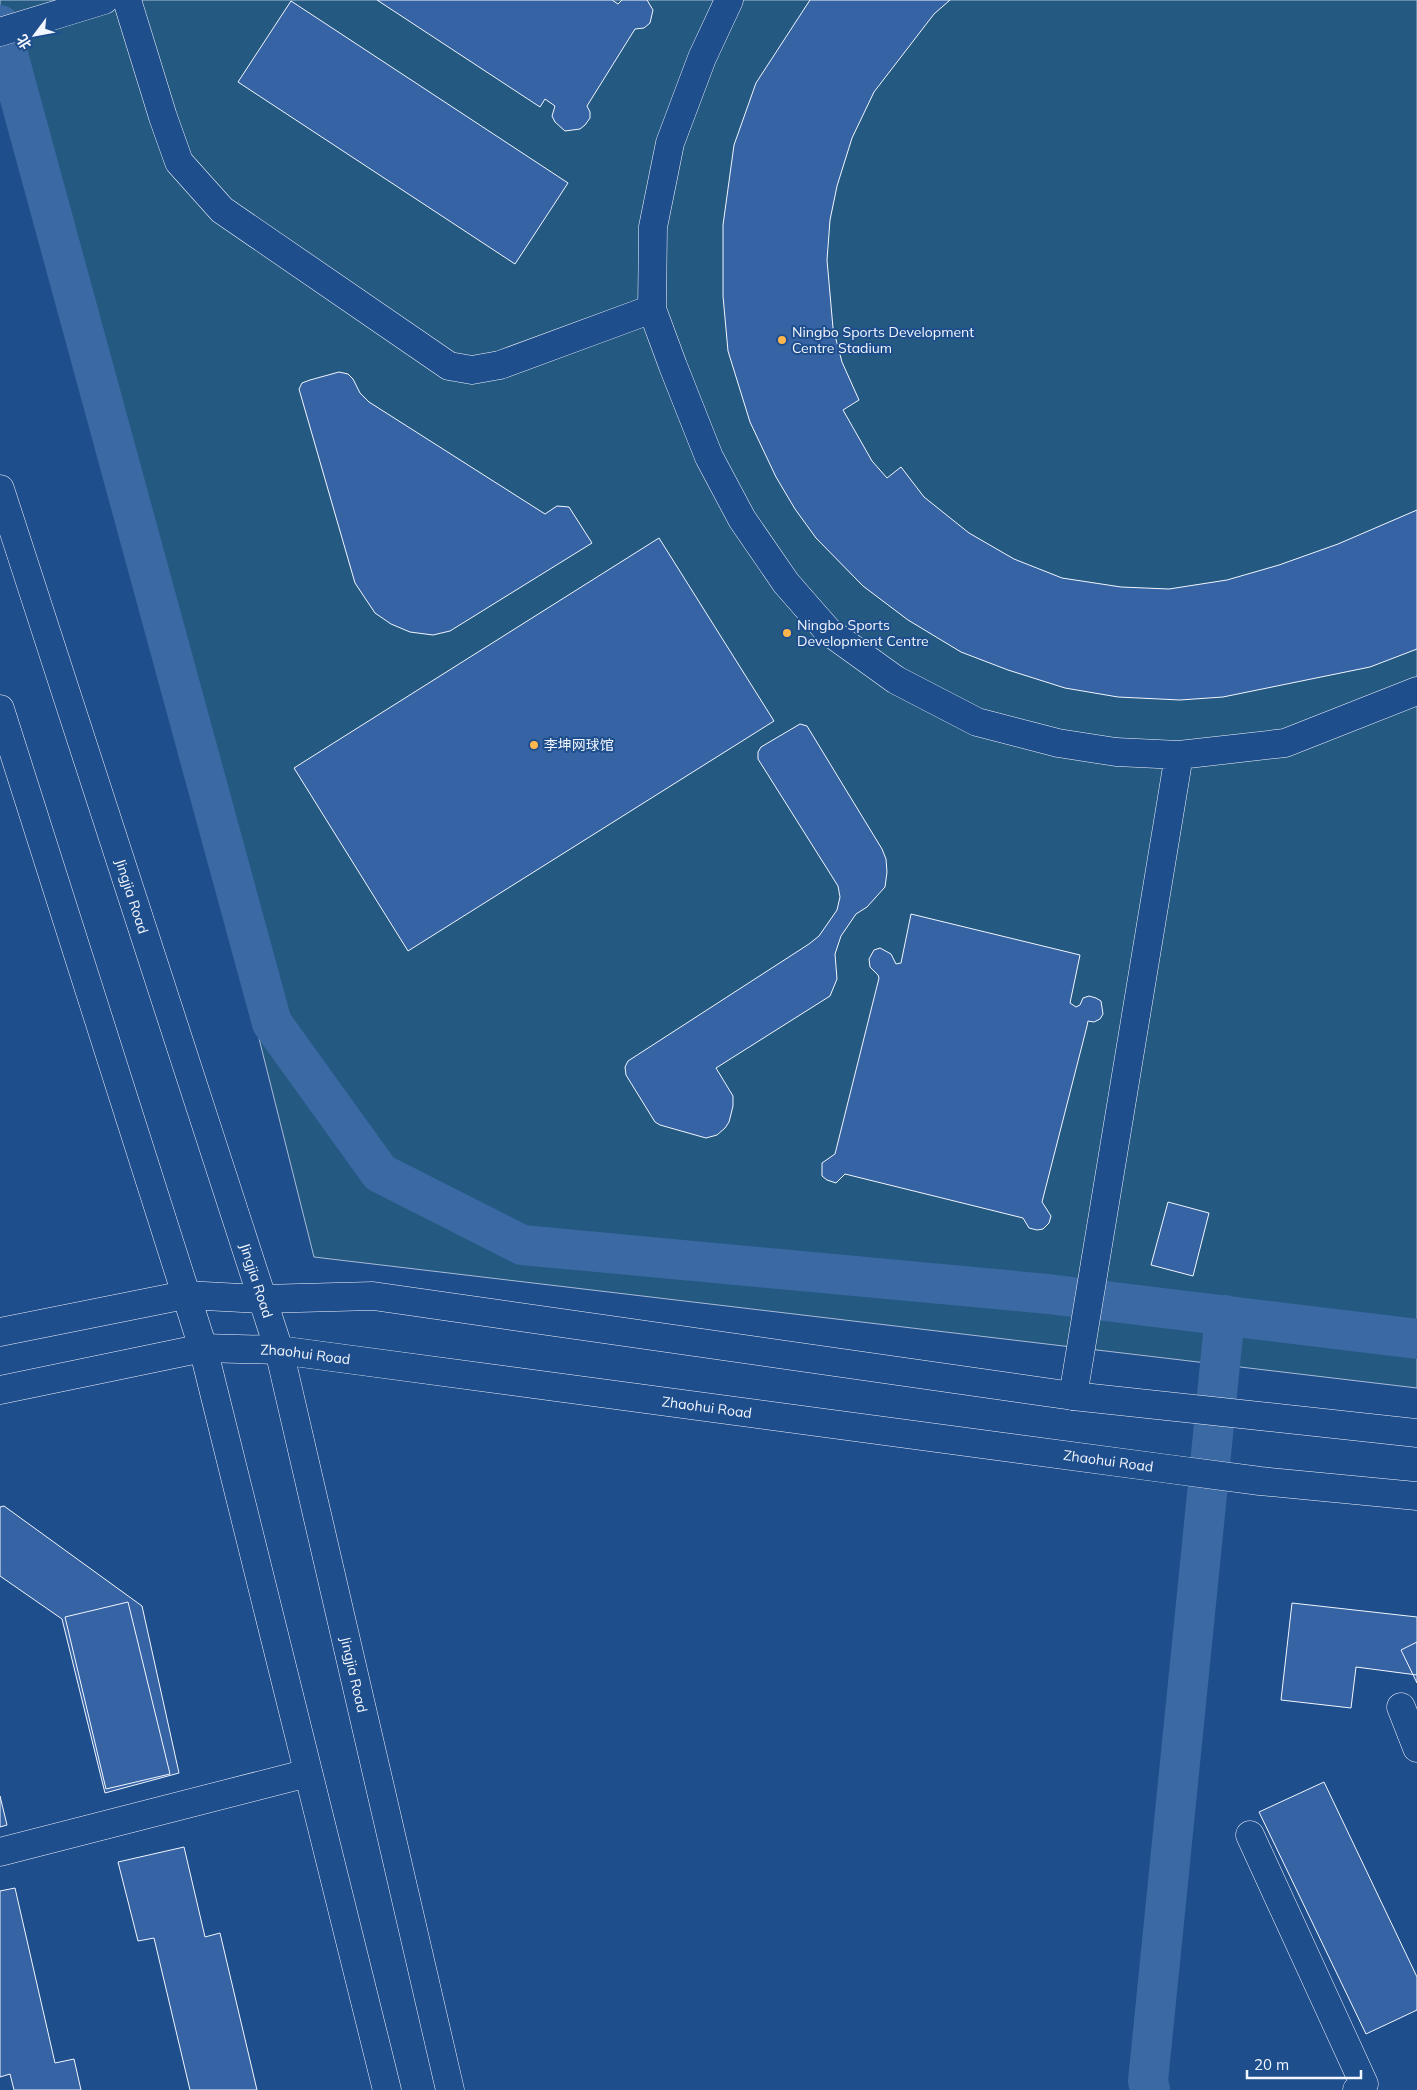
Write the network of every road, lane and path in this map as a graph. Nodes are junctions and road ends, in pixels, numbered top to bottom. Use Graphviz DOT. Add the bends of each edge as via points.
graph roads {
  1 [pos="104,0"];
  2 [pos="127,0"];
  3 [pos="729,0"];
  4 [pos="0,32"];
  5 [pos="652,309"];
  6 [pos="0,489"];
  7 [pos="1417,691"];
  8 [pos="0,709"];
  9 [pos="1179,755"];
  10 [pos="185,1295"];
  11 [pos="262,1299"];
  12 [pos="0,1332"];
  13 [pos="203,1348"];
  14 [pos="279,1350"];
  15 [pos="0,1390"];
  16 [pos="1073,1396"];
  17 [pos="1417,1432"];
  18 [pos="1417,1496"];
  19 [pos="1401,1707"];
  20 [pos="1417,1748"];
  21 [pos="308,1773"];
  22 [pos="1250,1835"];
  23 [pos="0,1852"];
  24 [pos="387,2090"];
  25 [pos="450,2090"];
  26 [pos="1357,2090"];
  1 -- 4 [label="main road"];
  2 -- 5 [label="main road" via="179,162 222,210 450,366 472,370 500,365"];
  3 -- 5 [label="main road" via="702,58 670,143 653,227"];
  5 -- 9 [label="main road" via="709,457 742,519 786,583 828,631 896,680 977,722 1058,743 1116,752"];
  6 -- 11 [label="main road, Jingjia Road"];
  7 -- 9 [label="main road" via="1285,742"];
  8 -- 10 [label="main road"];
  9 -- 16 [label="main road"];
  10 -- 11 [label="main road"];
  10 -- 12 [label="main road"];
  10 -- 13 [label="main road"];
  11 -- 14 [label="main road, Jingjia Road"];
  11 -- 16 [label="main road" via="373,1296"];
  13 -- 14 [label="main road, Zhaohui Road"];
  13 -- 15 [label="main road, Zhaohui Road"];
  13 -- 21 [label="main road"];
  14 -- 18 [label="main road, Zhaohui Road" via="1260,1481"];
  14 -- 25 [label="main road, Jingjia Road"];
  16 -- 17 [label="main road"];
  19 -- 20 [label="main road"];
  21 -- 23 [label="main road"];
  21 -- 24 [label="main road"];
  22 -- 26 [label="main road" via="1364,2084"];
}
